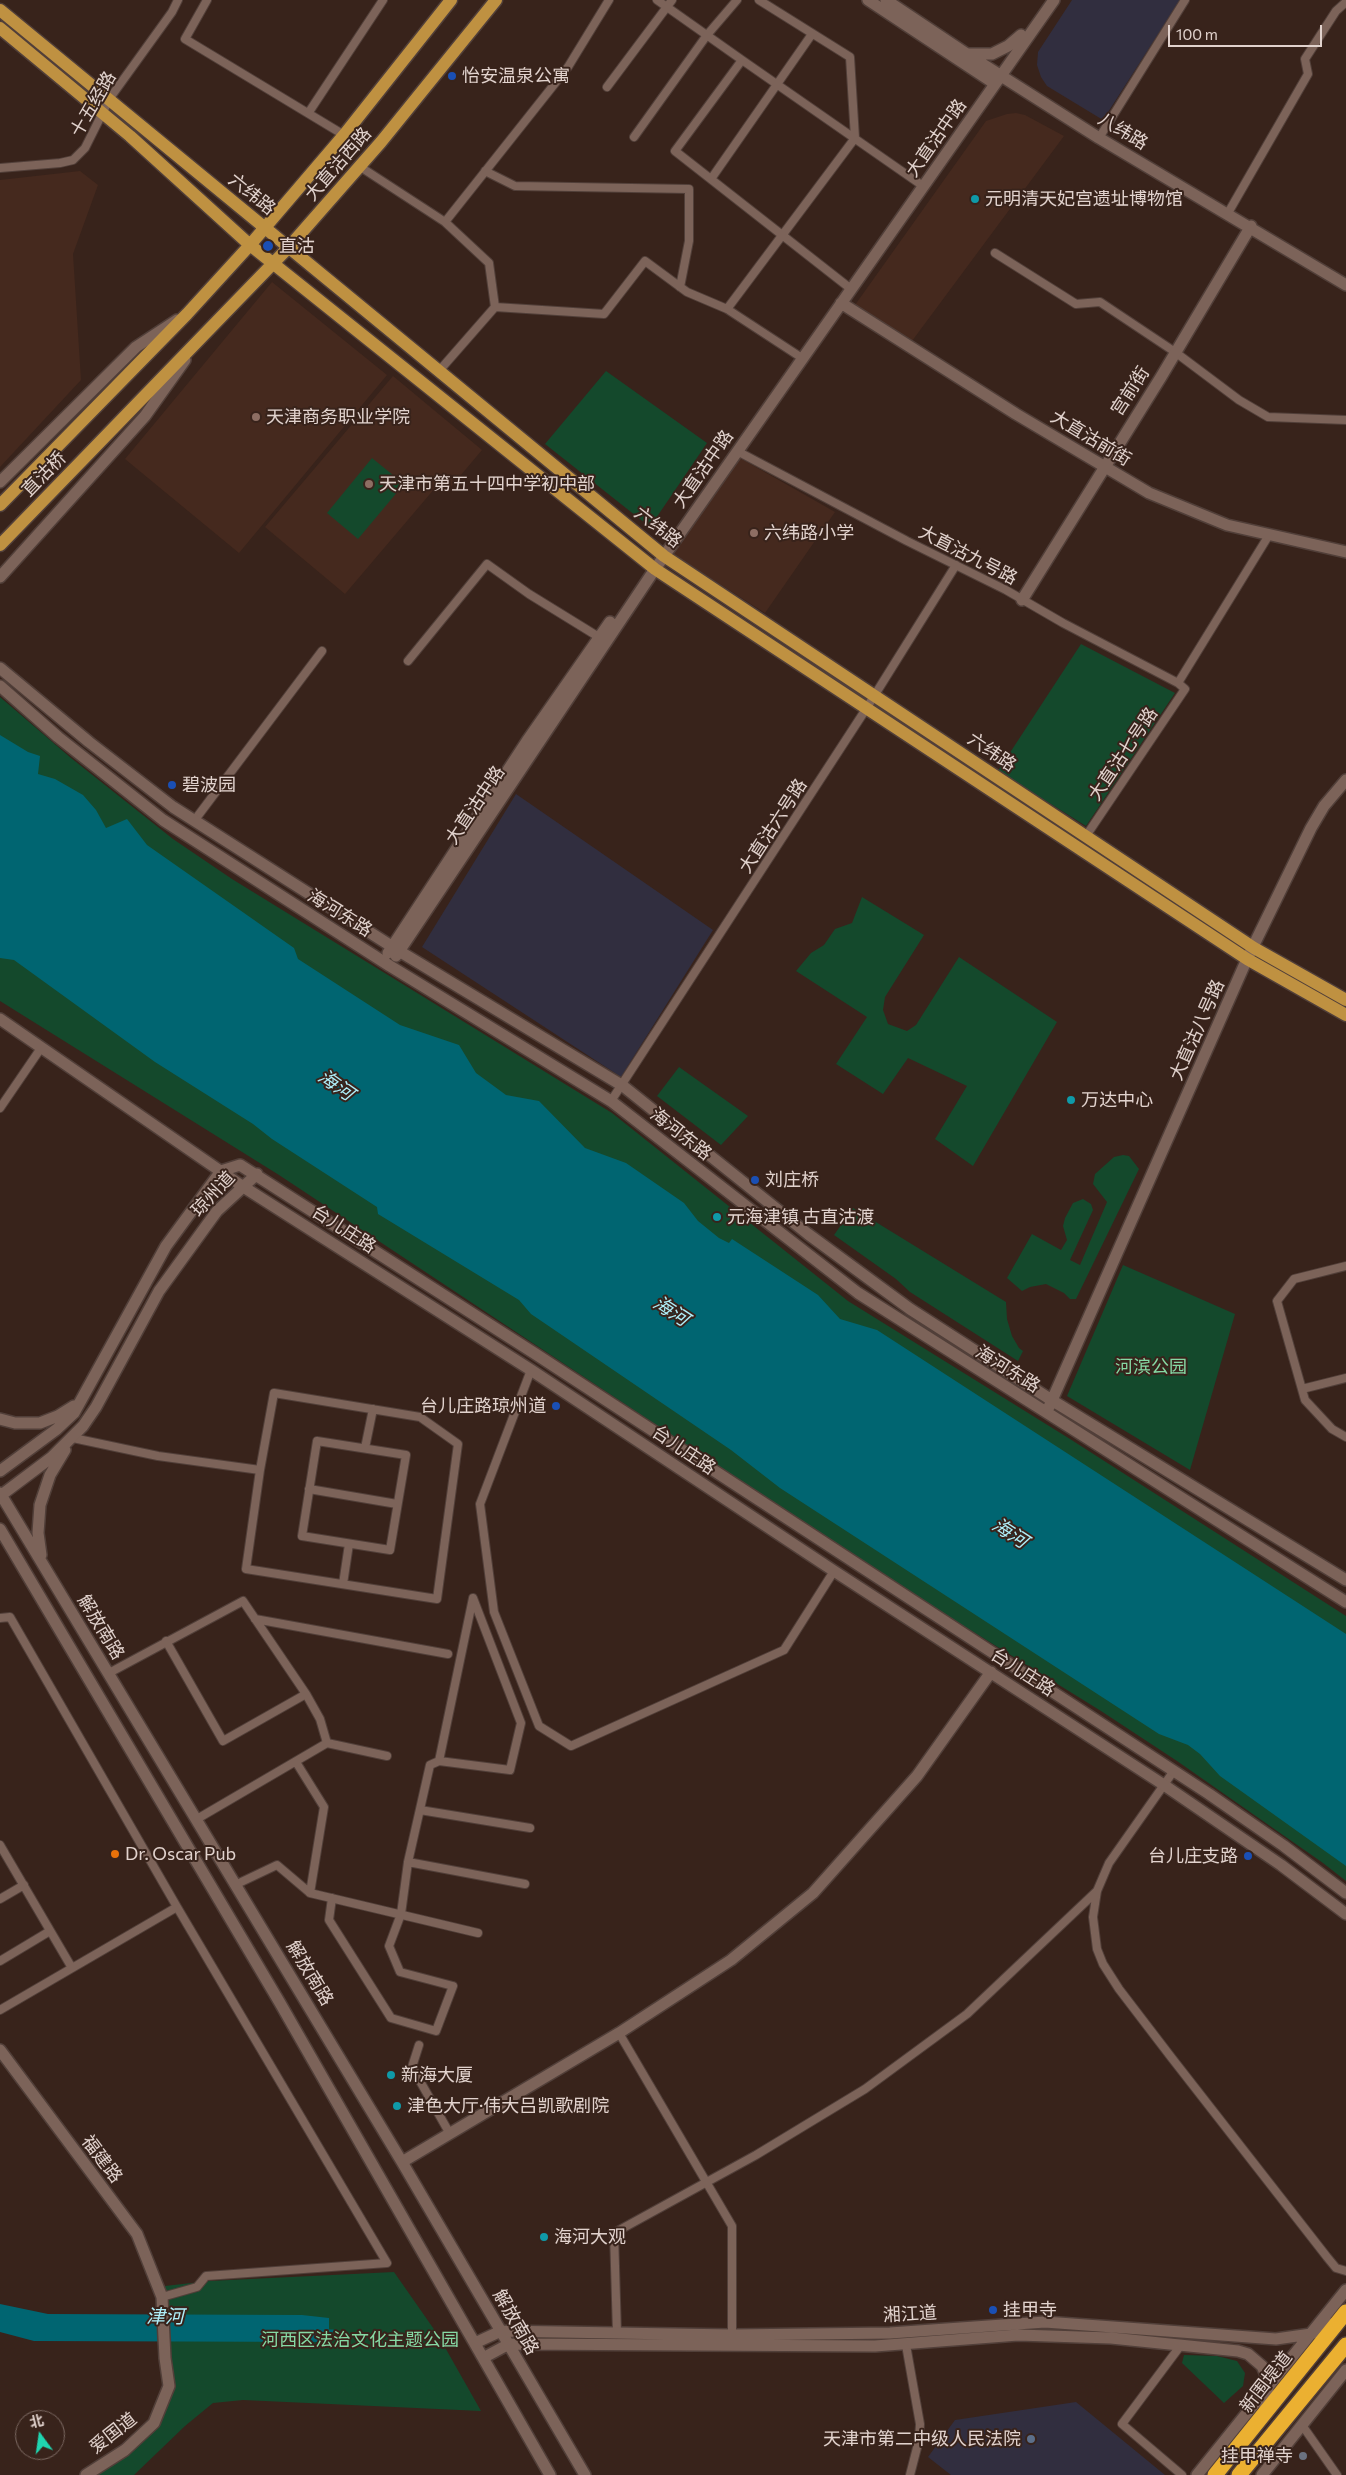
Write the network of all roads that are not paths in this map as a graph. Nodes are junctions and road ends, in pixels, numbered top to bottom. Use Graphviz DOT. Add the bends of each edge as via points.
graph roads {
  1 [pos="178,0"];
  2 [pos="207,0"];
  3 [pos="383,0"];
  4 [pos="451,0"];
  5 [pos="496,0"];
  6 [pos="609,0"];
  7 [pos="657,0"];
  8 [pos="737,0"];
  9 [pos="759,0"];
  10 [pos="868,0"];
  11 [pos="886,0"];
  12 [pos="1045,0"];
  13 [pos="1054,0"];
  14 [pos="1185,0"];
  15 [pos="1346,2"];
  16 [pos="670,3"];
  17 [pos="0,10"];
  18 [pos="0,28"];
  19 [pos="812,34"];
  20 [pos="707,35"];
  21 [pos="1024,37"];
  22 [pos="961,56"];
  23 [pos="742,60"];
  24 [pos="995,73"];
  25 [pos="778,85"];
  26 [pos="607,86"];
  27 [pos="110,98"];
  28 [pos="102,112"];
  29 [pos="309,112"];
  30 [pos="344,136"];
  31 [pos="634,137"];
  32 [pos="855,138"];
  33 [pos="1099,138"];
  34 [pos="359,166"];
  35 [pos="0,168"];
  36 [pos="485,171"];
  37 [pos="711,179"];
  38 [pos="920,184"];
  39 [pos="1228,213"];
  40 [pos="445,222"];
  41 [pos="265,226"];
  42 [pos="1251,226"];
  43 [pos="782,234"];
  44 [pos="250,244"];
  45 [pos="288,248"];
  46 [pos="995,253"];
  47 [pos="274,262"];
  48 [pos="1346,284"];
  49 [pos="680,287"];
  50 [pos="848,287"];
  51 [pos="840,303"];
  52 [pos="495,307"];
  53 [pos="727,309"];
  54 [pos="187,314"];
  55 [pos="197,341"];
  56 [pos="1175,352"];
  57 [pos="799,356"];
  58 [pos="438,371"];
  59 [pos="1346,420"];
  60 [pos="73,432"];
  61 [pos="92,449"];
  62 [pos="737,451"];
  63 [pos="1103,466"];
  64 [pos="0,482"];
  65 [pos="0,505"];
  66 [pos="1269,534"];
  67 [pos="0,545"];
  68 [pos="1346,552"];
  69 [pos="661,554"];
  70 [pos="956,565"];
  71 [pos="652,567"];
  72 [pos="0,577"];
  73 [pos="1022,600"];
  74 [pos="603,639"];
  75 [pos="322,652"];
  76 [pos="408,661"];
  77 [pos="0,664"];
  78 [pos="4,671"];
  79 [pos="1178,683"];
  80 [pos="0,686"];
  81 [pos="1184,689"];
  82 [pos="874,695"];
  83 [pos="866,709"];
  84 [pos="1346,780"];
  85 [pos="194,821"];
  86 [pos="1086,836"];
  87 [pos="396,949"];
  88 [pos="1250,953"];
  89 [pos="386,963"];
  90 [pos="1346,1000"];
  91 [pos="1346,1015"];
  92 [pos="0,1019"];
  93 [pos="41,1048"];
  94 [pos="623,1086"];
  95 [pos="611,1102"];
  96 [pos="0,1108"];
  97 [pos="221,1171"];
  98 [pos="257,1174"];
  99 [pos="242,1186"];
  100 [pos="1346,1266"];
  101 [pos="531,1370"];
  102 [pos="1346,1378"];
  103 [pos="1302,1389"];
  104 [pos="84,1399"];
  105 [pos="1052,1401"];
  106 [pos="373,1409"];
  107 [pos="1046,1413"];
  108 [pos="0,1419"];
  109 [pos="1346,1437"];
  110 [pos="73,1438"];
  111 [pos="365,1448"];
  112 [pos="260,1470"];
  113 [pos="0,1471"];
  114 [pos="310,1489"];
  115 [pos="0,1495"];
  116 [pos="398,1504"];
  117 [pos="0,1529"];
  118 [pos="349,1544"];
  119 [pos="45,1566"];
  120 [pos="834,1571"];
  121 [pos="1346,1580"];
  122 [pos="343,1584"];
  123 [pos="1346,1602"];
  124 [pos="0,1618"];
  125 [pos="255,1619"];
  126 [pos="166,1642"];
  127 [pos="448,1654"];
  128 [pos="991,1672"];
  129 [pos="108,1673"];
  130 [pos="306,1694"];
  131 [pos="327,1744"];
  132 [pos="387,1756"];
  133 [pos="439,1760"];
  134 [pos="296,1762"];
  135 [pos="1173,1772"];
  136 [pos="1164,1785"];
  137 [pos="420,1810"];
  138 [pos="197,1819"];
  139 [pos="530,1828"];
  140 [pos="0,1845"];
  141 [pos="408,1862"];
  142 [pos="237,1884"];
  143 [pos="525,1884"];
  144 [pos="24,1885"];
  145 [pos="1097,1891"];
  146 [pos="310,1893"];
  147 [pos="1346,1894"];
  148 [pos="332,1898"];
  149 [pos="0,1899"];
  150 [pos="177,1907"];
  151 [pos="401,1914"];
  152 [pos="1346,1914"];
  153 [pos="50,1931"];
  154 [pos="478,1933"];
  155 [pos="0,1961"];
  156 [pos="72,1968"];
  157 [pos="0,2010"];
  158 [pos="620,2033"];
  159 [pos="419,2045"];
  160 [pos="0,2050"];
  161 [pos="450,2134"];
  162 [pos="402,2162"];
  163 [pos="706,2182"];
  164 [pos="1346,2271"];
  165 [pos="1346,2290"];
  166 [pos="162,2297"];
  167 [pos="1344,2314"];
  168 [pos="500,2331"];
  169 [pos="617,2333"];
  170 [pos="1311,2334"];
  171 [pos="732,2335"];
  172 [pos="475,2343"];
  173 [pos="508,2344"];
  174 [pos="906,2345"];
  175 [pos="1181,2345"];
  176 [pos="1346,2345"];
  177 [pos="165,2358"];
  178 [pos="483,2358"];
  179 [pos="1346,2370"];
  180 [pos="1268,2388"];
  181 [pos="1263,2417"];
  182 [pos="1302,2425"];
  183 [pos="86,2475"];
  184 [pos="550,2475"];
  185 [pos="585,2475"];
  186 [pos="910,2475"];
  187 [pos="1182,2475"];
  188 [pos="1197,2475"];
  189 [pos="1216,2475"];
  190 [pos="1239,2475"];
  191 [pos="1262,2475"];
  192 [pos="1337,2475"];
  1 -- 27 [label="street, 十五经路"];
  2 -- 29 [label="street" via="186,39"];
  3 -- 29 [label="street"];
  4 -- 30 [label="main road, 大直沽西路"];
  5 -- 34 [label="main road, 大直沽西路"];
  6 -- 36 [label="street" via="568,67"];
  7 -- 16 [label="street"];
  8 -- 20 [label="street"];
  9 -- 19 [label="street"];
  10 -- 22 [label="street, 八纬路"];
  11 -- 22 [label="street, 八纬路"];
  12 -- 21 [label="street"];
  13 -- 21 [label="street"];
  14 -- 33 [label="street"];
  15 -- 39 [label="street" via="1336,11 1305,60 1308,74"];
  16 -- 20 [label="street"];
  16 -- 26 [label="street"];
  17 -- 27 [label="main road, 六纬路"];
  18 -- 28 [label="main road, 六纬路"];
  19 -- 25 [label="street"];
  19 -- 32 [label="street" via="850,57"];
  20 -- 23 [label="street"];
  20 -- 31 [label="street"];
  21 -- 22 [label="street" via="992,54"];
  21 -- 24 [label="street, 大直沽中路"];
  22 -- 24 [label="street, 八纬路"];
  23 -- 25 [label="street"];
  23 -- 37 [label="street" via="675,151"];
  24 -- 33 [label="street, 八纬路"];
  24 -- 38 [label="street, 大直沽中路"];
  25 -- 32 [label="street"];
  25 -- 37 [label="street"];
  27 -- 28 [label="street, 十五经路"];
  27 -- 41 [label="main road, 六纬路"];
  28 -- 35 [label="street, 十五经路" via="85,148 73,160"];
  28 -- 44 [label="main road, 六纬路"];
  29 -- 30 [label="street"];
  30 -- 41 [label="main road, 大直沽西路"];
  32 -- 38 [label="street"];
  32 -- 43 [label="street"];
  33 -- 39 [label="street, 八纬路"];
  34 -- 40 [label="street"];
  34 -- 45 [label="main road, 大直沽西路"];
  36 -- 40 [label="street"];
  36 -- 49 [label="street" via="515,186 688,189 689,241"];
  37 -- 43 [label="street"];
  38 -- 50 [label="street, 大直沽中路"];
  39 -- 42 [label="street, 八纬路"];
  40 -- 52 [label="street" via="489,263"];
  41 -- 44 [label="main road, 大直沽西路"];
  41 -- 45 [label="main road, 六纬路"];
  42 -- 48 [label="street, 八纬路"];
  42 -- 56 [label="street, 宫前街"];
  43 -- 50 [label="street"];
  43 -- 53 [label="street"];
  44 -- 47 [label="main road, 六纬路"];
  44 -- 54 [label="main road, 大直沽西路"];
  45 -- 47 [label="main road, 大直沽西路"];
  45 -- 58 [label="main road, 六纬路"];
  46 -- 56 [label="street" via="1076,304 1100,302"];
  47 -- 55 [label="main road, 大直沽西路"];
  47 -- 71 [label="main road, 六纬路"];
  49 -- 52 [label="street" via="645,261 604,314"];
  49 -- 53 [label="street"];
  50 -- 51 [label="street, 大直沽中路"];
  50 -- 57 [label="street, 大直沽中路"];
  51 -- 57 [label="street, 大直沽中路"];
  51 -- 63 [label="street, 大直沽前街"];
  52 -- 58 [label="street"];
  53 -- 57 [label="street"];
  54 -- 60 [label="main road, 大直沽西路"];
  54 -- 64 [label="street" via="136,347"];
  55 -- 61 [label="main road, 大直沽西路"];
  55 -- 72 [label="street" via="145,416"];
  56 -- 59 [label="street" via="1238,400 1268,417"];
  56 -- 63 [label="street, 宫前街"];
  57 -- 62 [label="street, 大直沽中路"];
  57 -- 69 [label="street, 大直沽中路"];
  58 -- 69 [label="main road, 六纬路"];
  60 -- 65 [label="main road, 直沽桥"];
  61 -- 67 [label="main road, 直沽桥"];
  62 -- 69 [label="street, 大直沽中路"];
  62 -- 70 [label="street, 大直沽九号路"];
  63 -- 66 [label="street, 大直沽前街" via="1149,493 1227,525"];
  63 -- 73 [label="street, 宫前街"];
  66 -- 68 [label="street, 大直沽前街"];
  66 -- 79 [label="street"];
  69 -- 71 [label="street, 大直沽中路"];
  69 -- 82 [label="main road, 六纬路"];
  70 -- 73 [label="street, 大直沽九号路"];
  70 -- 82 [label="street, 大直沽六号路"];
  71 -- 74 [label="street, 大直沽中路"];
  71 -- 83 [label="main road, 六纬路"];
  73 -- 79 [label="street, 大直沽九号路"];
  74 -- 76 [label="street" via="487,564"];
  74 -- 87 [label="street, 大直沽中路"];
  75 -- 85 [label="street"];
  77 -- 78 [label="street, 海河东路"];
  78 -- 85 [label="street, 海河东路" via="89,742"];
  79 -- 81 [label="street, 大直沽九号路"];
  80 -- 89 [label="street, 海河东路" via="58,737 163,820"];
  81 -- 86 [label="street, 大直沽七号路"];
  82 -- 83 [label="street, 大直沽六号路"];
  82 -- 86 [label="main road, 六纬路"];
  83 -- 88 [label="main road, 六纬路"];
  83 -- 94 [label="street, 大直沽六号路"];
  84 -- 88 [label="street, 大直沽八号路" via="1311,828"];
  85 -- 87 [label="street, 海河东路"];
  86 -- 88 [label="main road, 六纬路"];
  87 -- 89 [label="street, 大直沽中路"];
  87 -- 94 [label="street, 海河东路"];
  88 -- 90 [label="main road, 六纬路"];
  88 -- 91 [label="main road, 六纬路"];
  88 -- 105 [label="street, 大直沽八号路"];
  89 -- 95 [label="street, 海河东路"];
  92 -- 93 [label="street, 台儿庄路"];
  93 -- 96 [label="street"];
  93 -- 97 [label="street, 台儿庄路"];
  94 -- 95 [label="street, 大直沽六号路"];
  94 -- 105 [label="street, 海河东路" via="873,1283"];
  95 -- 107 [label="street, 海河东路" via="858,1293"];
  97 -- 98 [label="street, 琼州道" via="240,1165"];
  97 -- 99 [label="street, 台儿庄路"];
  97 -- 104 [label="street, 琼州道" via="166,1246"];
  98 -- 99 [label="street, 琼州道"];
  98 -- 135 [label="street, 台儿庄路"];
  99 -- 101 [label="street, 台儿庄路"];
  99 -- 110 [label="street, 琼州道" via="217,1211 160,1291 96,1407"];
  100 -- 103 [label="street" via="1294,1279 1277,1301"];
  101 -- 120 [label="street, 台儿庄路"];
  101 -- 120 [label="street" via="480,1504 494,1612 539,1726 571,1746 784,1650"];
  102 -- 103 [label="street"];
  103 -- 109 [label="street" via="1305,1400 1332,1429"];
  104 -- 108 [label="street" via="66,1412 40,1423"];
  104 -- 113 [label="street, 琼州道" via="67,1421"];
  105 -- 107 [label="street, 大直沽八号路"];
  105 -- 121 [label="street, 海河东路"];
  106 -- 111 [label="street"];
  106 -- 112 [label="street" via="274,1392"];
  106 -- 122 [label="street" via="420,1417 458,1444 436,1599"];
  107 -- 123 [label="street, 海河东路"];
  110 -- 112 [label="street" via="158,1456"];
  110 -- 115 [label="street, 琼州道" via="40,1467"];
  110 -- 119 [label="street" via="50,1475 40,1505 38,1541"];
  111 -- 114 [label="street" via="317,1441"];
  111 -- 116 [label="street" via="406,1455"];
  112 -- 122 [label="street" via="246,1569"];
  114 -- 116 [label="street"];
  114 -- 118 [label="street" via="302,1536"];
  115 -- 119 [label="street, 解放南路"];
  116 -- 118 [label="street" via="390,1550"];
  117 -- 172 [label="street, 解放南路" via="163,1802"];
  118 -- 122 [label="street"];
  119 -- 129 [label="street, 解放南路"];
  120 -- 128 [label="street, 台儿庄路"];
  124 -- 150 [label="street" via="10,1617"];
  125 -- 126 [label="street" via="242,1601"];
  125 -- 127 [label="street"];
  125 -- 130 [label="street"];
  126 -- 129 [label="street"];
  126 -- 130 [label="street" via="223,1741"];
  128 -- 136 [label="street, 台儿庄路"];
  128 -- 158 [label="street" via="917,1776 812,1893 731,1960"];
  129 -- 138 [label="street, 解放南路"];
  130 -- 131 [label="street" via="320,1719"];
  131 -- 132 [label="street"];
  131 -- 134 [label="street"];
  133 -- 133 [label="street" via="455,1684 473,1598 521,1723 510,1770"];
  133 -- 137 [label="street" via="430,1765"];
  134 -- 138 [label="street"];
  134 -- 146 [label="street" via="324,1807"];
  135 -- 136 [label="street"];
  135 -- 147 [label="street, 台儿庄路" via="1284,1846"];
  136 -- 145 [label="street" via="1109,1863"];
  136 -- 152 [label="street, 台儿庄路"];
  137 -- 139 [label="street"];
  137 -- 141 [label="street"];
  138 -- 142 [label="street, 解放南路"];
  140 -- 144 [label="street"];
  141 -- 143 [label="street"];
  141 -- 151 [label="street"];
  142 -- 146 [label="street" via="277,1865"];
  142 -- 162 [label="street, 解放南路"];
  144 -- 149 [label="street"];
  144 -- 153 [label="street"];
  145 -- 163 [label="street" via="967,2014 865,2089"];
  145 -- 164 [label="street" via="1093,1916 1097,1949 1119,1989 1327,2257 1336,2268"];
  146 -- 148 [label="street"];
  148 -- 151 [label="street"];
  148 -- 151 [label="street" via="329,1920 391,2018 436,2032 453,1986 400,1972 389,1946"];
  150 -- 156 [label="street"];
  150 -- 166 [label="street" via="387,2263 206,2276 197,2287"];
  151 -- 154 [label="street"];
  153 -- 155 [label="street"];
  153 -- 156 [label="street"];
  156 -- 157 [label="street"];
  158 -- 161 [label="street"];
  158 -- 163 [label="street"];
  159 -- 161 [label="street" via="412,2068"];
  160 -- 166 [label="street, 福建路" via="137,2234"];
  161 -- 162 [label="street"];
  162 -- 168 [label="street, 解放南路"];
  163 -- 169 [label="street" via="614,2233"];
  163 -- 171 [label="street" via="732,2226"];
  165 -- 170 [label="street"];
  166 -- 177 [label="street, 福建路"];
  167 -- 170 [label="street, 湘江道"];
  167 -- 181 [label="highway, 新围堤道"];
  168 -- 169 [label="street, 湘江道"];
  168 -- 172 [label="street, 湘江道"];
  168 -- 173 [label="street, 解放南路"];
  169 -- 171 [label="street, 湘江道"];
  170 -- 171 [label="street, 湘江道" via="1276,2339 1045,2322 890,2333"];
  170 -- 180 [label="street"];
  172 -- 178 [label="street, 解放南路"];
  173 -- 174 [label="street, 湘江道"];
  173 -- 178 [label="street, 湘江道"];
  173 -- 185 [label="street, 解放南路"];
  174 -- 175 [label="street, 湘江道" via="1043,2334"];
  174 -- 186 [label="street" via="920,2424"];
  175 -- 180 [label="street, 湘江道" via="1248,2354 1262,2366"];
  175 -- 187 [label="street" via="1122,2424"];
  176 -- 190 [label="highway"];
  177 -- 183 [label="street, 爱国道" via="169,2386 154,2423 125,2450"];
  178 -- 184 [label="street, 解放南路"];
  179 -- 182 [label="street"];
  180 -- 181 [label="street, 湘江道"];
  180 -- 188 [label="street"];
  181 -- 189 [label="highway, 新围堤道"];
  182 -- 191 [label="street"];
  182 -- 192 [label="street"];
}
